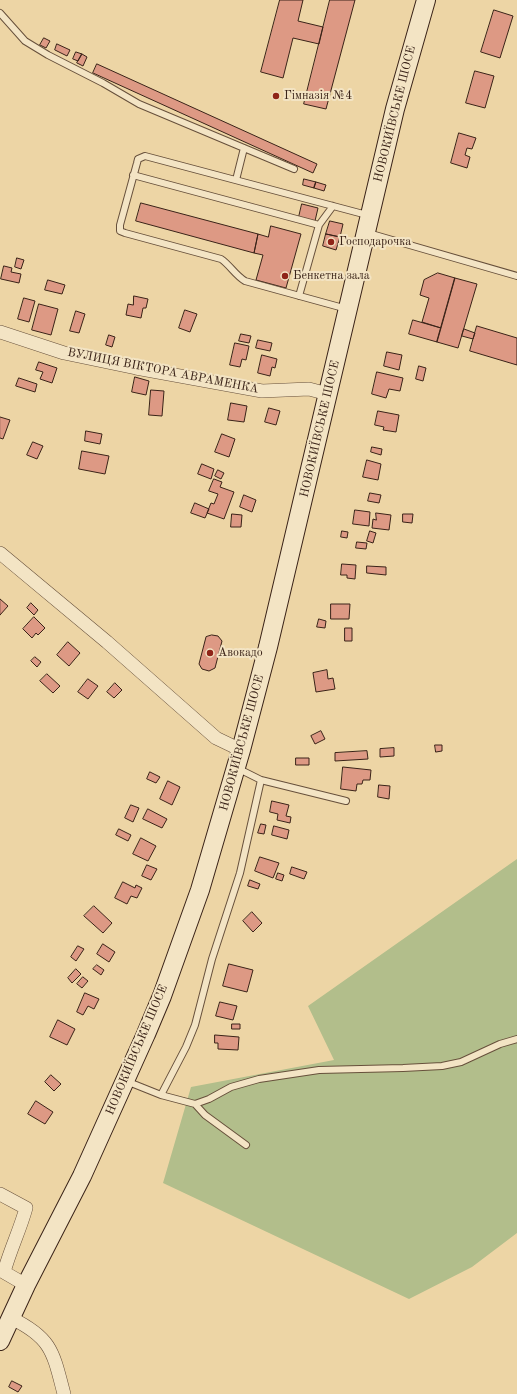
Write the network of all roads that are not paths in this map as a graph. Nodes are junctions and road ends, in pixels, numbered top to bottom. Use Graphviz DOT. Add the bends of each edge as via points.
graph roads {
  1 [pos="426,0"];
  2 [pos="0,12"];
  3 [pos="244,148"];
  4 [pos="294,169"];
  5 [pos="133,175"];
  6 [pos="236,180"];
  7 [pos="332,206"];
  8 [pos="368,224"];
  9 [pos="319,225"];
  10 [pos="517,276"];
  11 [pos="299,296"];
  12 [pos="348,309"];
  13 [pos="0,332"];
  14 [pos="328,394"];
  15 [pos="0,553"];
  16 [pos="241,750"];
  17 [pos="236,767"];
  18 [pos="261,780"];
  19 [pos="346,801"];
  20 [pos="517,1039"];
  21 [pos="125,1080"];
  22 [pos="161,1095"];
  23 [pos="195,1104"];
  24 [pos="246,1145"];
  25 [pos="0,1194"];
  26 [pos="2,1271"];
  27 [pos="26,1285"];
  28 [pos="11,1318"];
  29 [pos="0,1341"];
  30 [pos="64,1394"];
  1 -- 8 [label="main road, НОВОКИЇВСЬКЕ ШОСЕ" via="395,109"];
  2 -- 3 [label="lane" via="26,41 48,55 103,82 139,104"];
  3 -- 4 [label="lane"];
  3 -- 6 [label="lane"];
  5 -- 6 [label="lane" via="138,159 145,156"];
  5 -- 9 [label="lane"];
  5 -- 11 [label="lane" via="120,231 221,259 245,281"];
  6 -- 7 [label="lane"];
  7 -- 8 [label="lane"];
  7 -- 9 [label="lane"];
  8 -- 10 [label="lane"];
  8 -- 12 [label="main road, НОВОКИЇВСЬКЕ ШОСЕ"];
  9 -- 11 [label="lane"];
  11 -- 12 [label="lane"];
  12 -- 14 [label="main road, НОВОКИЇВСЬКЕ ШОСЕ"];
  13 -- 14 [label="street, ВУЛИЦЯ ВІКТОРА АВРАМЕНКА" via="64,353 136,368 262,390 309,389"];
  14 -- 16 [label="main road, НОВОКИЇВСЬКЕ ШОСЕ"];
  15 -- 16 [label="street" via="155,683 216,738"];
  16 -- 17 [label="main road, НОВОКИЇВСЬКЕ ШОСЕ"];
  17 -- 18 [label="lane"];
  17 -- 21 [label="main road, НОВОКИЇВСЬКЕ ШОСЕ" via="192,912 162,996"];
  18 -- 19 [label="lane"];
  18 -- 22 [label="lane" via="240,873 212,959 195,1025"];
  20 -- 23 [label="lane" via="461,1062 442,1066 319,1070 259,1079 231,1087"];
  21 -- 22 [label="lane"];
  21 -- 27 [label="main road, НОВОКИЇВСЬКЕ ШОСЕ" via="82,1176"];
  22 -- 23 [label="lane"];
  23 -- 24 [label="lane" via="205,1116"];
  25 -- 26 [label="street" via="26,1208 19,1232"];
  26 -- 27 [label="street"];
  27 -- 28 [label="main road, НОВОКИЇВСЬКЕ ШОСЕ"];
  28 -- 29 [label="main road, НОВОКИЇВСЬКЕ ШОСЕ"];
  28 -- 30 [label="street" via="37,1333 48,1346"];
}
